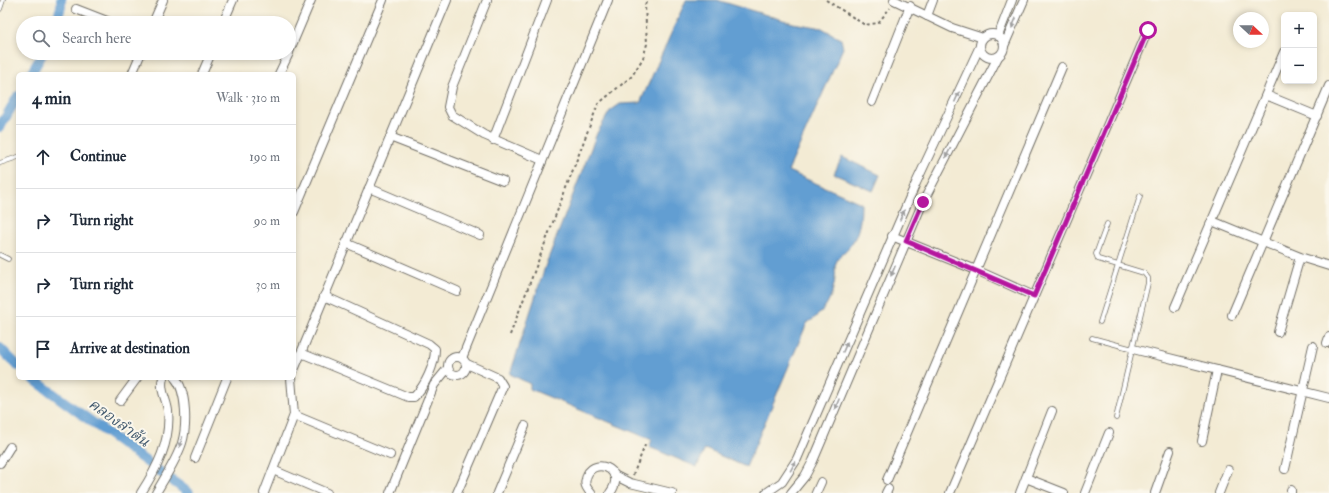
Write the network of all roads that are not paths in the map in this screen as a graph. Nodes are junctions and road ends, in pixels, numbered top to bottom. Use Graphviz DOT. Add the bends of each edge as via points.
graph roads {
  1 [pos="2,0"];
  2 [pos="163,0"];
  3 [pos="233,0"];
  4 [pos="312,0"];
  5 [pos="383,0"];
  6 [pos="447,0"];
  7 [pos="487,0"];
  8 [pos="547,0"];
  9 [pos="608,0"];
  10 [pos="895,0"];
  11 [pos="933,0"];
  12 [pos="1012,0"];
  13 [pos="1024,0"];
  14 [pos="910,6"];
  15 [pos="0,9"];
  16 [pos="76,9"];
  17 [pos="94,16"];
  18 [pos="156,16"];
  19 [pos="226,16"];
  20 [pos="927,16"];
  21 [pos="1148,30"];
  22 [pos="296,36"];
  23 [pos="998,36"];
  24 [pos="982,42"];
  25 [pos="1004,46"];
  26 [pos="998,57"];
  27 [pos="1281,59"];
  28 [pos="138,60"];
  29 [pos="208,60"];
  30 [pos="285,60"];
  31 [pos="1062,67"];
  32 [pos="133,72"];
  33 [pos="203,72"];
  34 [pos="280,72"];
  35 [pos="1329,86"];
  36 [pos="1266,95"];
  37 [pos="872,102"];
  38 [pos="1317,116"];
  39 [pos="390,137"];
  40 [pos="493,140"];
  41 [pos="16,158"];
  42 [pos="542,160"];
  43 [pos="0,163"];
  44 [pos="502,181"];
  45 [pos="369,188"];
  46 [pos="1140,196"];
  47 [pos="296,201"];
  48 [pos="1212,221"];
  49 [pos="1107,224"];
  50 [pos="480,235"];
  51 [pos="892,236"];
  52 [pos="906,241"];
  53 [pos="1263,242"];
  54 [pos="346,243"];
  55 [pos="0,255"];
  56 [pos="1300,257"];
  57 [pos="8,259"];
  58 [pos="1118,265"];
  59 [pos="1329,266"];
  60 [pos="976,270"];
  61 [pos="458,291"];
  62 [pos="324,296"];
  63 [pos="1034,296"];
  64 [pos="1175,307"];
  65 [pos="1232,315"];
  66 [pos="1100,322"];
  67 [pos="1278,332"];
  68 [pos="1092,338"];
  69 [pos="1313,346"];
  70 [pos="1134,349"];
  71 [pos="301,353"];
  72 [pos="465,361"];
  73 [pos="838,362"];
  74 [pos="296,365"];
  75 [pos="448,368"];
  76 [pos="852,368"];
  77 [pos="1217,370"];
  78 [pos="135,380"];
  79 [pos="162,380"];
  80 [pos="177,380"];
  81 [pos="226,380"];
  82 [pos="291,380"];
  83 [pos="1302,391"];
  84 [pos="1329,398"];
  85 [pos="120,400"];
  86 [pos="1052,412"];
  87 [pos="294,415"];
  88 [pos="1116,418"];
  89 [pos="169,425"];
  90 [pos="184,425"];
  91 [pos="525,426"];
  92 [pos="1109,433"];
  93 [pos="1202,442"];
  94 [pos="10,447"];
  95 [pos="1170,451"];
  96 [pos="390,455"];
  97 [pos="195,458"];
  98 [pos="0,463"];
  99 [pos="1285,469"];
  100 [pos="273,470"];
  101 [pos="1228,470"];
  102 [pos="614,475"];
  103 [pos="1026,478"];
  104 [pos="887,480"];
  105 [pos="821,482"];
  106 [pos="142,490"];
  107 [pos="589,492"];
  108 [pos="156,493"];
  109 [pos="264,493"];
  110 [pos="327,493"];
  111 [pos="390,493"];
  112 [pos="457,493"];
  113 [pos="497,493"];
  114 [pos="610,493"];
  115 [pos="672,493"];
  116 [pos="766,493"];
  117 [pos="791,493"];
  118 [pos="816,493"];
  119 [pos="950,493"];
  120 [pos="1020,493"];
  121 [pos="1064,493"];
  122 [pos="1085,493"];
  123 [pos="1155,493"];
  124 [pos="1219,493"];
  1 -- 15 [label="lane"];
  2 -- 18 [label="street"];
  3 -- 19 [label="street"];
  4 -- 22 [label="street"];
  5 -- 47 [label="street"];
  6 -- 39 [label="street"];
  7 -- 40 [label="street" via="452,87 448,107 452,115"];
  8 -- 40 [label="street"];
  9 -- 42 [label="street"];
  10 -- 14 [label="street"];
  11 -- 20 [label="street"];
  12 -- 23 [label="street"];
  13 -- 25 [label="street, one-way"];
  14 -- 20 [label="street"];
  14 -- 37 [label="street"];
  16 -- 17 [label="street"];
  20 -- 24 [label="street"];
  21 -- 63 [label="street"];
  23 -- 24 [label="street" via="990,34"];
  23 -- 25 [label="street" via="1004,42"];
  24 -- 26 [label="street" via="981,50 986,57"];
  51 -- 24 [label="street, one-way"];
  25 -- 26 [label="street" via="1002,54"];
  26 -- 52 [label="street, one-way" via="923,202"];
  27 -- 36 [label="street"];
  28 -- 32 [label="street"];
  29 -- 33 [label="street"];
  30 -- 34 [label="street"];
  31 -- 60 [label="street"];
  35 -- 38 [label="street"];
  36 -- 38 [label="street"];
  36 -- 48 [label="street"];
  38 -- 53 [label="street"];
  39 -- 44 [label="street"];
  39 -- 45 [label="street"];
  40 -- 42 [label="street"];
  41 -- 43 [label="lane"];
  42 -- 72 [label="street"];
  45 -- 50 [label="street"];
  45 -- 54 [label="street"];
  46 -- 58 [label="lane"];
  48 -- 53 [label="street"];
  48 -- 64 [label="street"];
  49 -- 58 [label="lane" via="1096,257"];
  51 -- 52 [label="street"];
  73 -- 51 [label="street, one-way"];
  52 -- 60 [label="street"];
  52 -- 76 [label="street, one-way"];
  53 -- 56 [label="street"];
  53 -- 65 [label="street"];
  54 -- 61 [label="street"];
  54 -- 62 [label="street"];
  55 -- 57 [label="lane"];
  56 -- 59 [label="street"];
  56 -- 67 [label="street"];
  58 -- 66 [label="lane"];
  58 -- 70 [label="lane" via="1144,273 1148,278"];
  60 -- 63 [label="street"];
  60 -- 104 [label="street"];
  62 -- 71 [label="street"];
  62 -- 71 [label="street" via="429,344 435,349 435,358 421,390 414,397 408,397"];
  63 -- 119 [label="street"];
  68 -- 70 [label="lane"];
  69 -- 83 [label="street"];
  70 -- 77 [label="street"];
  70 -- 88 [label="lane"];
  71 -- 74 [label="street"];
  72 -- 75 [label="street" via="452,358"];
  72 -- 75 [label="street" via="465,371 459,375 452,374"];
  72 -- 112 [label="street" via="498,378 503,386"];
  73 -- 76 [label="street"];
  116 -- 73 [label="street, one-way" via="782,482 790,472"];
  75 -- 111 [label="street" via="434,385"];
  76 -- 117 [label="street, one-way" via="813,461"];
  77 -- 83 [label="street"];
  77 -- 93 [label="street"];
  78 -- 85 [label="street"];
  79 -- 89 [label="street" via="161,386 168,410"];
  80 -- 90 [label="street" via="181,384 184,396"];
  81 -- 97 [label="street"];
  82 -- 87 [label="street"];
  83 -- 84 [label="street"];
  83 -- 99 [label="street"];
  86 -- 103 [label="street"];
  87 -- 96 [label="street"];
  87 -- 100 [label="street"];
  89 -- 90 [label="street"];
  89 -- 106 [label="street" via="163,452"];
  90 -- 108 [label="street, one-way" via="182,443"];
  91 -- 113 [label="street"];
  92 -- 122 [label="street"];
  94 -- 98 [label="street"];
  95 -- 123 [label="street"];
  100 -- 109 [label="street"];
  100 -- 110 [label="street"];
  101 -- 124 [label="street"];
  102 -- 107 [label="street" via="604,466 590,470 586,477"];
  102 -- 114 [label="street" via="616,481"];
  102 -- 115 [label="street" via="630,483"];
  103 -- 120 [label="street"];
  103 -- 121 [label="street"];
  105 -- 118 [label="street"];
}
